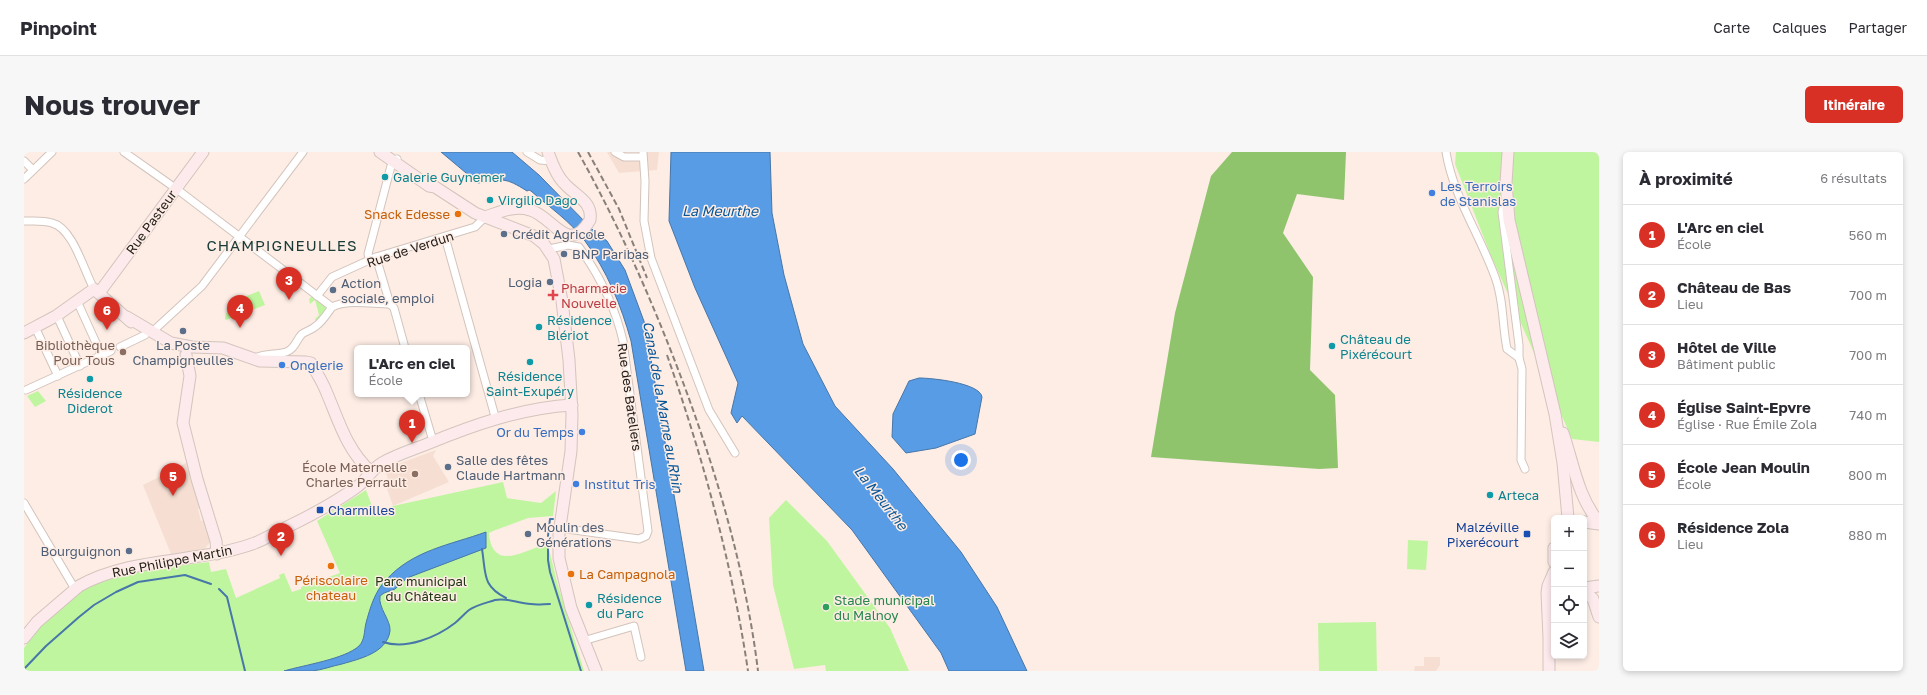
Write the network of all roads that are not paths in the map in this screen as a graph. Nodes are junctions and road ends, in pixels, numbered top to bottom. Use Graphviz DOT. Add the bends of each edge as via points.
graph roads {
  1 [pos="52,152"];
  2 [pos="124,152"];
  3 [pos="203,152"];
  4 [pos="303,152"];
  5 [pos="380,152"];
  6 [pos="387,152"];
  7 [pos="527,152"];
  8 [pos="615,152"];
  9 [pos="1446,152"];
  10 [pos="1508,152"];
  11 [pos="643,155"];
  12 [pos="550,157"];
  13 [pos="395,160"];
  14 [pos="24,161"];
  15 [pos="33,170"];
  16 [pos="24,179"];
  17 [pos="176,189"];
  18 [pos="1507,195"];
  19 [pos="519,209"];
  20 [pos="485,217"];
  21 [pos="24,221"];
  22 [pos="510,226"];
  23 [pos="239,237"];
  24 [pos="445,237"];
  25 [pos="548,249"];
  26 [pos="373,259"];
  27 [pos="97,291"];
  28 [pos="317,296"];
  29 [pos="77,301"];
  30 [pos="390,304"];
  31 [pos="332,307"];
  32 [pos="57,316"];
  33 [pos="35,327"];
  34 [pos="24,333"];
  35 [pos="148,334"];
  36 [pos="404,345"];
  37 [pos="120,347"];
  38 [pos="111,351"];
  39 [pos="189,351"];
  40 [pos="102,356"];
  41 [pos="255,358"];
  42 [pos="1519,358"];
  43 [pos="80,366"];
  44 [pos="58,376"];
  45 [pos="26,390"];
  46 [pos="420,397"];
  47 [pos="572,405"];
  48 [pos="1555,414"];
  49 [pos="496,420"];
  50 [pos="433,441"];
  51 [pos="735,453"];
  52 [pos="1526,469"];
  53 [pos="371,472"];
  54 [pos="1564,473"];
  55 [pos="1577,480"];
  56 [pos="24,503"];
  57 [pos="1568,515"];
  58 [pos="1587,522"];
  59 [pos="1599,523"];
  60 [pos="560,528"];
  61 [pos="217,554"];
  62 [pos="1551,579"];
  63 [pos="1599,586"];
  64 [pos="1587,588"];
  65 [pos="75,589"];
  66 [pos="1587,592"];
  67 [pos="1551,597"];
  68 [pos="1599,618"];
  69 [pos="24,638"];
  70 [pos="583,641"];
  71 [pos="641,657"];
  72 [pos="596,671"];
  73 [pos="1548,671"];
  1 -- 15 [label="street"];
  2 -- 17 [label="street"];
  3 -- 17 [label="main road, Rue Pasteur"];
  4 -- 23 [label="street"];
  5 -- 13 [label="main road"];
  6 -- 13 [label="main road"];
  7 -- 12 [label="street" via="540,160"];
  8 -- 11 [label="street" via="624,157"];
  9 -- 42 [label="street" via="1453,181 1484,248 1498,286 1507,349"];
  10 -- 18 [label="main road"];
  11 -- 51 [label="street" via="644,221 651,258 710,410"];
  12 -- 19 [label="main road" via="564,184 586,202 590,212 589,222 576,235 569,235 562,233 534,211"];
  13 -- 20 [label="main road" via="429,186 435,187 471,211"];
  13 -- 26 [label="street" via="391,166 368,254"];
  14 -- 15 [label="street"];
  15 -- 16 [label="street"];
  17 -- 23 [label="street"];
  17 -- 27 [label="main road, Rue Pasteur"];
  18 -- 42 [label="street" via="1502,212"];
  18 -- 48 [label="main road" via="1511,231"];
  19 -- 20 [label="main road" via="504,210"];
  19 -- 22 [label="main road"];
  20 -- 22 [label="main road"];
  20 -- 24 [label="street, Rue de Verdun" via="475,228"];
  21 -- 27 [label="street" via="52,223 61,229 70,239"];
  22 -- 25 [label="main road" via="534,236"];
  23 -- 28 [label="street"];
  23 -- 35 [label="street" via="202,286"];
  24 -- 26 [label="street, Rue de Verdun"];
  24 -- 49 [label="street"];
  25 -- 47 [label="main road" via="554,258 562,301"];
  25 -- 60 [label="street, Rue des Bateliers" via="568,245 579,247 606,289 616,313 623,341 648,531 639,539"];
  26 -- 28 [label="street, Rue de Verdun" via="332,277"];
  26 -- 30 [label="street"];
  27 -- 29 [label="main road, Rue Pasteur"];
  27 -- 35 [label="main road"];
  28 -- 31 [label="street"];
  29 -- 32 [label="main road, Rue Pasteur"];
  29 -- 40 [label="street"];
  30 -- 31 [label="street" via="343,303"];
  30 -- 36 [label="street" via="394,308"];
  31 -- 41 [label="street" via="319,323 304,333 297,344 288,351"];
  32 -- 33 [label="main road, Rue Pasteur"];
  32 -- 43 [label="street"];
  33 -- 34 [label="main road, Rue Pasteur"];
  33 -- 44 [label="street"];
  35 -- 37 [label="street"];
  35 -- 39 [label="main road"];
  38 -- 40 [label="street"];
  39 -- 41 [label="main road" via="222,348"];
  39 -- 61 [label="main road" via="190,376 183,423 216,541"];
  40 -- 43 [label="street"];
  41 -- 53 [label="main road" via="260,361 311,363 348,444"];
  42 -- 52 [label="street" via="1522,369 1521,460"];
  43 -- 44 [label="street"];
  44 -- 45 [label="street"];
  46 -- 50 [label="street"];
  47 -- 49 [label="main road, Rue Philippe Martin" via="540,408"];
  47 -- 60 [label="main road" via="572,439"];
  48 -- 54 [label="main road"];
  48 -- 55 [label="main road"];
  49 -- 50 [label="main road, Rue Philippe Martin"];
  50 -- 53 [label="main road, Rue Philippe Martin" via="388,460"];
  53 -- 61 [label="main road, Rue Philippe Martin" via="357,486 313,514 255,543"];
  54 -- 55 [label="street"];
  54 -- 57 [label="main road"];
  55 -- 59 [label="main road" via="1588,507"];
  56 -- 65 [label="street"];
  58 -- 59 [label="main road"];
  60 -- 70 [label="main road" via="559,558 562,573"];
  61 -- 65 [label="main road, Rue Philippe Martin" via="128,568 86,582"];
  62 -- 67 [label="main road" via="1547,589"];
  63 -- 64 [label="main road"];
  65 -- 69 [label="main road, Rue Philippe Martin" via="37,622"];
  66 -- 68 [label="main road" via="1593,599"];
  67 -- 73 [label="main road"];
  70 -- 71 [label="street" via="634,626"];
  70 -- 72 [label="main road"];
}
